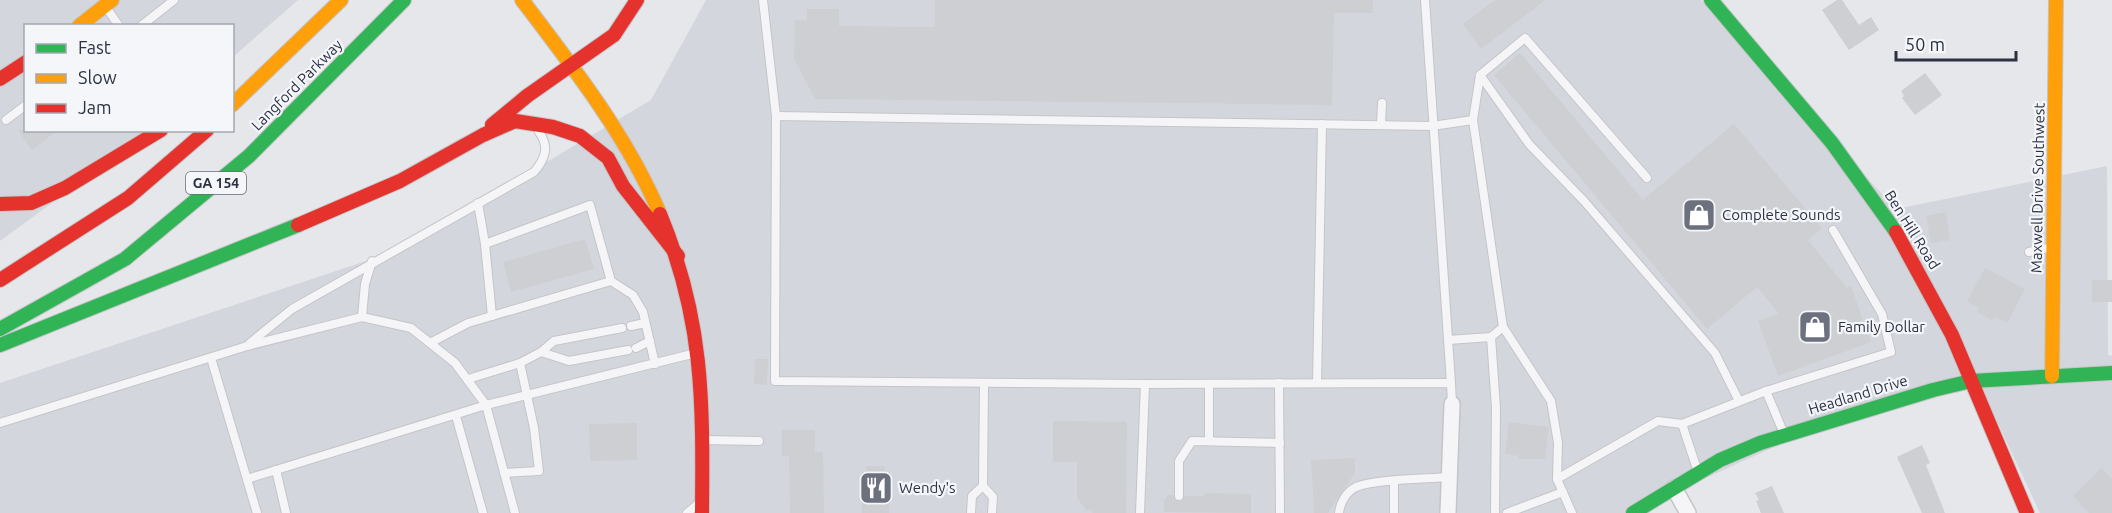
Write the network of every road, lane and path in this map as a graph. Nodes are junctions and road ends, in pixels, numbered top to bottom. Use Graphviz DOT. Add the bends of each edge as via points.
graph roads {
  1 [pos="174,0"];
  2 [pos="340,0"];
  3 [pos="404,0"];
  4 [pos="522,0"];
  5 [pos="637,0"];
  6 [pos="763,0"];
  7 [pos="1425,0"];
  8 [pos="1711,0"];
  9 [pos="2056,0"];
  10 [pos="109,3"];
  11 [pos="82,24"];
  12 [pos="118,24"];
  13 [pos="144,24"];
  14 [pos="307,31"];
  15 [pos="24,63"];
  16 [pos="571,64"];
  17 [pos="1480,75"];
  18 [pos="0,79"];
  19 [pos="234,83"];
  20 [pos="234,103"];
  21 [pos="1382,103"];
  22 [pos="24,106"];
  23 [pos="776,116"];
  24 [pos="6,120"];
  25 [pos="1473,120"];
  26 [pos="528,122"];
  27 [pos="1322,124"];
  28 [pos="1381,125"];
  29 [pos="1432,126"];
  30 [pos="158,132"];
  31 [pos="205,132"];
  32 [pos="483,135"];
  33 [pos="1647,178"];
  34 [pos="478,203"];
  35 [pos="0,204"];
  36 [pos="1833,230"];
  37 [pos="485,244"];
  38 [pos="2054,246"];
  39 [pos="2029,252"];
  40 [pos="678,256"];
  41 [pos="372,261"];
  42 [pos="0,280"];
  43 [pos="611,281"];
  44 [pos="492,316"];
  45 [pos="362,317"];
  46 [pos="645,323"];
  47 [pos="631,326"];
  48 [pos="1503,327"];
  49 [pos="622,328"];
  50 [pos="0,329"];
  51 [pos="1491,337"];
  52 [pos="1448,340"];
  53 [pos="650,341"];
  54 [pos="430,343"];
  55 [pos="0,345"];
  56 [pos="247,346"];
  57 [pos="542,352"];
  58 [pos="698,353"];
  59 [pos="211,358"];
  60 [pos="520,363"];
  61 [pos="655,364"];
  62 [pos="2112,373"];
  63 [pos="2052,376"];
  64 [pos="468,379"];
  65 [pos="1971,381"];
  66 [pos="1451,382"];
  67 [pos="1280,383"];
  68 [pos="1317,383"];
  69 [pos="984,384"];
  70 [pos="1144,384"];
  71 [pos="1209,384"];
  72 [pos="1766,391"];
  73 [pos="528,394"];
  74 [pos="1739,401"];
  75 [pos="1452,404"];
  76 [pos="486,405"];
  77 [pos="456,416"];
  78 [pos="0,423"];
  79 [pos="1682,423"];
  80 [pos="1785,435"];
  81 [pos="702,440"];
  82 [pos="759,441"];
  83 [pos="1209,441"];
  84 [pos="1280,443"];
  85 [pos="276,470"];
  86 [pos="504,473"];
  87 [pos="1698,473"];
  88 [pos="1449,477"];
  89 [pos="247,479"];
  90 [pos="1557,479"];
  91 [pos="1394,481"];
  92 [pos="982,486"];
  93 [pos="1674,488"];
  94 [pos="1563,492"];
  95 [pos="1179,496"];
  96 [pos="702,506"];
  97 [pos="257,513"];
  98 [pos="286,513"];
  99 [pos="483,513"];
  100 [pos="515,513"];
  101 [pos="687,513"];
  102 [pos="971,513"];
  103 [pos="992,513"];
  104 [pos="1140,513"];
  105 [pos="1280,513"];
  106 [pos="1339,513"];
  107 [pos="1394,513"];
  108 [pos="1448,513"];
  109 [pos="1494,513"];
  110 [pos="1507,513"];
  111 [pos="1572,513"];
  112 [pos="1633,513"];
  113 [pos="1688,513"];
  114 [pos="2027,513"];
  1 -- 13 [label="lane"];
  2 -- 14 [label="main road, Langford Parkway"];
  3 -- 50 [label="main road, Langford Parkway / GA 154" via="249,156 125,259"];
  4 -- 16 [label="main road"];
  5 -- 16 [label="main road" via="614,35"];
  6 -- 23 [label="lane"];
  7 -- 29 [label="lane"];
  8 -- 65 [label="main road, Ben Hill Road" via="1858,177 1898,234 1934,299"];
  9 -- 38 [label="main road, Maxwell Drive Southwest"];
  10 -- 11 [label="main road"];
  10 -- 12 [label="lane"];
  14 -- 19 [label="main road"];
  14 -- 20 [label="main road, Langford Parkway"];
  15 -- 18 [label="main road"];
  16 -- 32 [label="main road" via="501,115"];
  16 -- 40 [label="main road" via="624,140 660,208"];
  17 -- 25 [label="lane"];
  17 -- 33 [label="lane" via="1525,38"];
  17 -- 74 [label="lane" via="1529,144 1584,201 1715,353"];
  21 -- 28 [label="lane"];
  22 -- 24 [label="lane"];
  23 -- 27 [label="lane"];
  23 -- 69 [label="lane" via="775,381"];
  25 -- 29 [label="lane"];
  25 -- 48 [label="lane"];
  26 -- 32 [label="main road" via="515,121"];
  26 -- 34 [label="lane" via="541,135 545,160 534,172"];
  26 -- 40 [label="main road" via="580,136 608,158 623,186"];
  27 -- 28 [label="lane"];
  27 -- 68 [label="lane"];
  28 -- 29 [label="lane"];
  29 -- 52 [label="lane"];
  30 -- 35 [label="main road" via="65,188 31,203"];
  31 -- 42 [label="main road, GA 154" via="128,198"];
  32 -- 55 [label="main road" via="400,181"];
  34 -- 37 [label="lane"];
  34 -- 41 [label="lane"];
  36 -- 72 [label="lane" via="1882,314 1891,352"];
  37 -- 43 [label="lane" via="591,205"];
  37 -- 44 [label="lane"];
  38 -- 39 [label="lane"];
  38 -- 63 [label="main road, Maxwell Drive Southwest"];
  40 -- 58 [label="main road"];
  41 -- 45 [label="lane"];
  41 -- 56 [label="lane" via="292,309"];
  43 -- 44 [label="lane"];
  43 -- 46 [label="lane" via="633,295"];
  44 -- 54 [label="lane" via="468,323"];
  45 -- 54 [label="lane" via="411,328"];
  45 -- 56 [label="lane"];
  46 -- 47 [label="lane"];
  46 -- 53 [label="lane"];
  48 -- 51 [label="lane"];
  48 -- 90 [label="lane" via="1551,400 1558,442"];
  49 -- 57 [label="lane" via="554,341"];
  51 -- 52 [label="lane"];
  51 -- 109 [label="lane" via="1496,408"];
  52 -- 66 [label="lane"];
  53 -- 57 [label="lane" via="632,349 569,361"];
  53 -- 61 [label="lane"];
  54 -- 64 [label="lane"];
  56 -- 59 [label="lane"];
  57 -- 60 [label="lane"];
  58 -- 61 [label="lane"];
  58 -- 81 [label="main road"];
  59 -- 78 [label="lane"];
  59 -- 89 [label="lane"];
  60 -- 64 [label="lane"];
  60 -- 73 [label="lane"];
  61 -- 73 [label="lane"];
  62 -- 63 [label="main road, Headland Drive"];
  63 -- 65 [label="main road, Headland Drive"];
  64 -- 76 [label="lane"];
  65 -- 80 [label="main road, Headland Drive"];
  65 -- 114 [label="main road, Ben Hill Road"];
  66 -- 68 [label="lane"];
  66 -- 75 [label="lane"];
  67 -- 68 [label="lane"];
  67 -- 71 [label="lane"];
  67 -- 84 [label="lane"];
  69 -- 70 [label="lane"];
  69 -- 92 [label="lane"];
  70 -- 71 [label="lane"];
  70 -- 104 [label="lane"];
  71 -- 83 [label="lane"];
  72 -- 74 [label="lane"];
  72 -- 80 [label="lane"];
  73 -- 76 [label="lane"];
  73 -- 86 [label="lane" via="539,471"];
  74 -- 79 [label="lane"];
  75 -- 88 [label="street"];
  76 -- 77 [label="lane"];
  76 -- 86 [label="lane"];
  77 -- 85 [label="lane"];
  77 -- 99 [label="lane"];
  79 -- 87 [label="lane"];
  79 -- 90 [label="lane" via="1658,421"];
  80 -- 87 [label="main road, Headland Drive" via="1720,460"];
  81 -- 82 [label="lane"];
  81 -- 96 [label="main road"];
  83 -- 84 [label="lane"];
  83 -- 95 [label="lane" via="1192,441 1179,461"];
  84 -- 105 [label="lane"];
  85 -- 89 [label="lane"];
  85 -- 98 [label="lane"];
  86 -- 100 [label="lane"];
  87 -- 93 [label="main road, Headland Drive"];
  88 -- 91 [label="lane"];
  88 -- 108 [label="street"];
  89 -- 97 [label="lane"];
  90 -- 94 [label="lane"];
  91 -- 106 [label="lane" via="1355,487 1340,502"];
  91 -- 107 [label="lane"];
  92 -- 102 [label="lane" via="972,496"];
  92 -- 103 [label="lane" via="993,497"];
  93 -- 112 [label="main road, Headland Drive"];
  93 -- 113 [label="street"];
  94 -- 110 [label="lane"];
  94 -- 111 [label="lane"];
  96 -- 101 [label="lane"];
}
